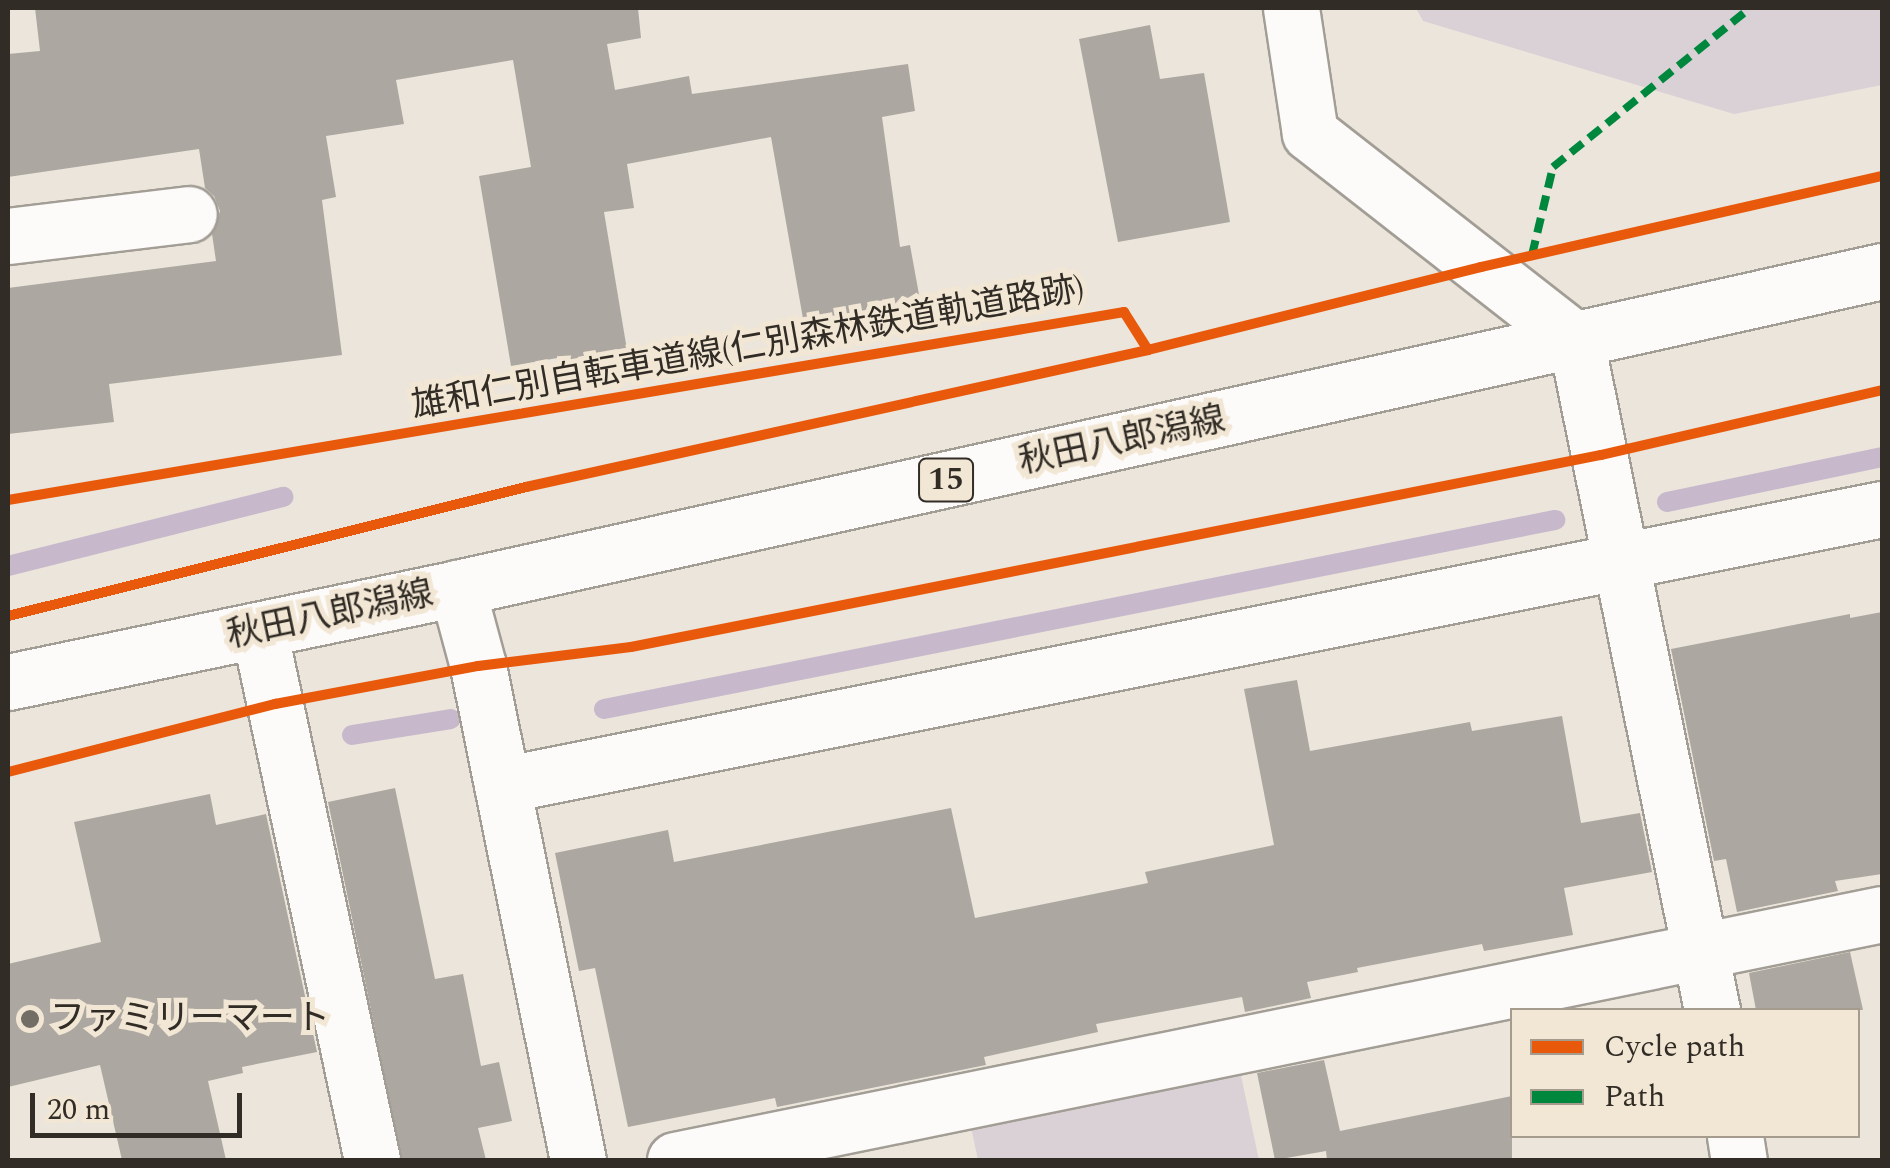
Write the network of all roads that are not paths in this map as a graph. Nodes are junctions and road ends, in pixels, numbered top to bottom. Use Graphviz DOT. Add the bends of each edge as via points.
graph roads {
  1 [pos="1291,8"];
  2 [pos="189,214"];
  3 [pos="8,236"];
  4 [pos="1882,271"];
  5 [pos="1576,341"];
  6 [pos="1882,509"];
  7 [pos="1622,561"];
  8 [pos="457,588"];
  9 [pos="259,630"];
  10 [pos="8,682"];
  11 [pos="502,785"];
  12 [pos="1882,914"];
  13 [pos="1702,948"];
  14 [pos="1712,1008"];
  15 [pos="372,1160"];
  16 [pos="578,1160"];
  17 [pos="675,1160"];
  1 -- 5 [label="street" via="1310,133"];
  2 -- 3 [label="street"];
  4 -- 5 [label="street, 秋田八郎潟線 / 15"];
  5 -- 7 [label="street"];
  5 -- 8 [label="street, 秋田八郎潟線 / 15"];
  6 -- 7 [label="street"];
  7 -- 11 [label="street"];
  7 -- 13 [label="street"];
  8 -- 9 [label="street, 秋田八郎潟線 / 15"];
  8 -- 11 [label="street"];
  9 -- 10 [label="street, 秋田八郎潟線 / 15"];
  9 -- 15 [label="street"];
  11 -- 16 [label="street"];
  12 -- 13 [label="street"];
  13 -- 14 [label="street"];
  13 -- 17 [label="street"];
}
